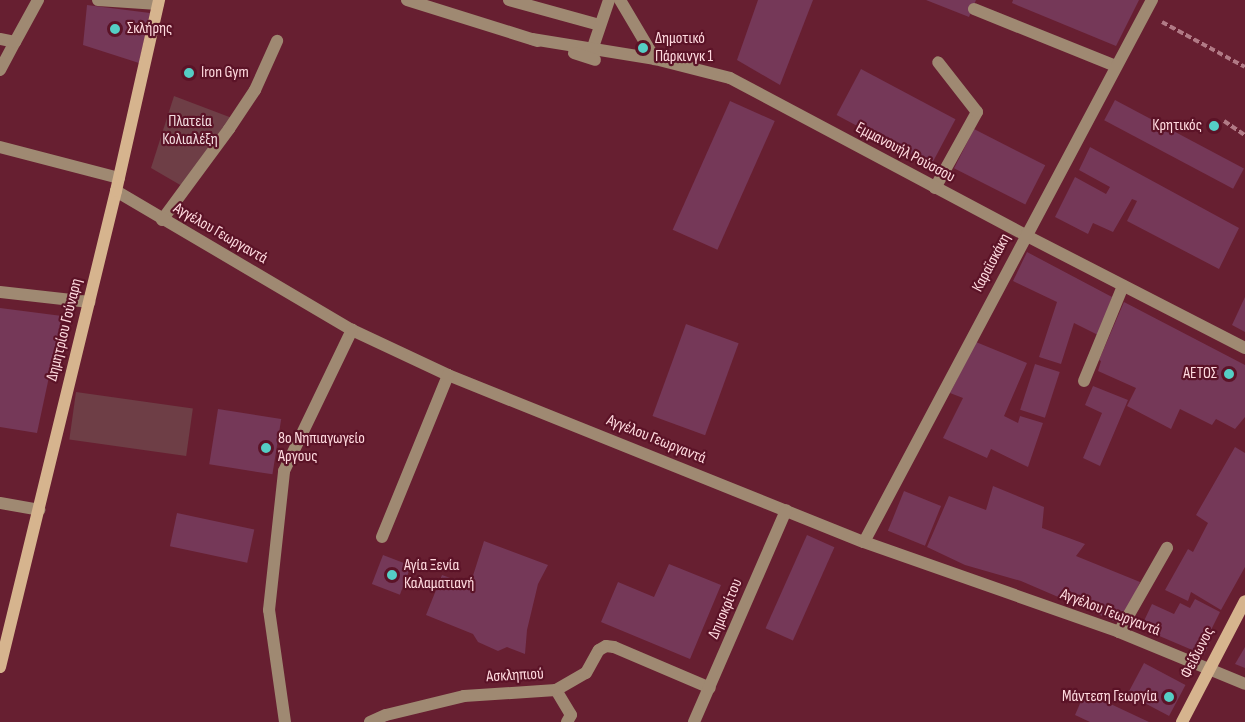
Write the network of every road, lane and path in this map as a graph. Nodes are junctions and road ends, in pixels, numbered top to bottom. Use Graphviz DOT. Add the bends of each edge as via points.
graph roads {
  1 [pos="38,0"];
  2 [pos="98,0"];
  3 [pos="407,0"];
  4 [pos="509,0"];
  5 [pos="609,0"];
  6 [pos="620,0"];
  7 [pos="1152,0"];
  8 [pos="159,2"];
  9 [pos="974,9"];
  10 [pos="1145,13"];
  11 [pos="600,25"];
  12 [pos="0,39"];
  13 [pos="277,41"];
  14 [pos="15,42"];
  15 [pos="593,55"];
  16 [pos="655,59"];
  17 [pos="938,62"];
  18 [pos="1116,66"];
  19 [pos="1245,68"];
  20 [pos="0,70"];
  21 [pos="1224,121"];
  22 [pos="1245,135"];
  23 [pos="0,147"];
  24 [pos="119,178"];
  25 [pos="935,188"];
  26 [pos="116,191"];
  27 [pos="162,220"];
  28 [pos="1024,236"];
  29 [pos="1123,286"];
  30 [pos="0,292"];
  31 [pos="88,302"];
  32 [pos="352,330"];
  33 [pos="1245,348"];
  34 [pos="448,375"];
  35 [pos="1084,381"];
  36 [pos="0,503"];
  37 [pos="39,510"];
  38 [pos="786,510"];
  39 [pos="382,537"];
  40 [pos="864,542"];
  41 [pos="1167,548"];
  42 [pos="1245,601"];
  43 [pos="1119,632"];
  44 [pos="0,667"];
  45 [pos="1208,669"];
  46 [pos="1245,684"];
  47 [pos="710,688"];
  48 [pos="556,690"];
  49 [pos="285,722"];
  50 [pos="370,722"];
  51 [pos="567,722"];
  52 [pos="694,722"];
  53 [pos="1182,722"];
  1 -- 14 [label="street"];
  2 -- 8 [label="street"];
  3 -- 15 [label="street, Εμμανουήλ Ρούσσου"];
  4 -- 11 [label="street"];
  5 -- 11 [label="street"];
  6 -- 16 [label="street"];
  7 -- 10 [label="street, Καραϊσκάκη"];
  8 -- 24 [label="main road, Δημητρίου Γούναρη"];
  9 -- 18 [label="street"];
  10 -- 18 [label="street, Καραϊσκάκη"];
  10 -- 19 [label="path"];
  11 -- 15 [label="street"];
  12 -- 14 [label="street"];
  13 -- 27 [label="street" via="255,90"];
  14 -- 20 [label="street"];
  15 -- 16 [label="street, Εμμανουήλ Ρούσσου"];
  16 -- 25 [label="street, Εμμανουήλ Ρούσσου" via="730,78"];
  17 -- 25 [label="street" via="977,112"];
  18 -- 28 [label="street, Καραϊσκάκη"];
  21 -- 22 [label="path"];
  23 -- 24 [label="street"];
  24 -- 26 [label="main road, Δημητρίου Γούναρη"];
  25 -- 28 [label="street, Εμμανουήλ Ρούσσου"];
  26 -- 27 [label="street, Αγγέλου Γεωργαντά"];
  26 -- 31 [label="main road, Δημητρίου Γούναρη"];
  27 -- 32 [label="street, Αγγέλου Γεωργαντά"];
  28 -- 29 [label="street, Εμμανουήλ Ρούσσου"];
  28 -- 40 [label="street, Καραϊσκάκη"];
  29 -- 33 [label="street, Εμμανουήλ Ρούσσου"];
  29 -- 35 [label="street"];
  30 -- 31 [label="street"];
  31 -- 37 [label="main road, Δημητρίου Γούναρη"];
  32 -- 34 [label="street, Αγγέλου Γεωργαντά"];
  32 -- 49 [label="street" via="284,471 269,610"];
  34 -- 38 [label="street, Αγγέλου Γεωργαντά"];
  34 -- 39 [label="street"];
  36 -- 37 [label="street"];
  37 -- 44 [label="main road, Δημητρίου Γούναρη"];
  38 -- 40 [label="street, Αγγέλου Γεωργαντά"];
  38 -- 47 [label="street, Δημοκρίτου"];
  40 -- 43 [label="street, Αγγέλου Γεωργαντά"];
  41 -- 43 [label="street"];
  42 -- 45 [label="main road, Φείδωνος"];
  43 -- 45 [label="street, Αγγέλου Γεωργαντά"];
  45 -- 46 [label="street, Αγγέλου Γεωργαντά"];
  45 -- 53 [label="main road, Φείδωνος"];
  47 -- 48 [label="street, Ασκληπιού" via="606,646 599,650 586,673"];
  47 -- 52 [label="street, Δημοκρίτου"];
  48 -- 50 [label="street, Ασκληπιού" via="464,696"];
  48 -- 51 [label="street" via="571,715"];
}
